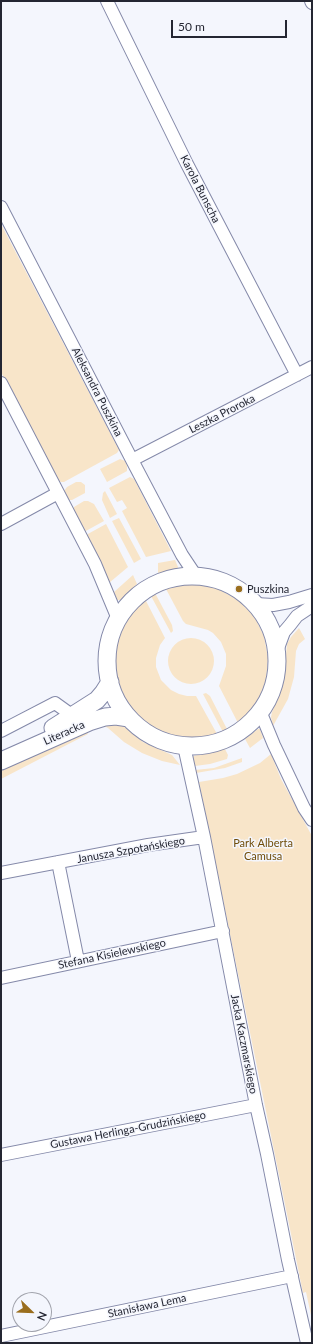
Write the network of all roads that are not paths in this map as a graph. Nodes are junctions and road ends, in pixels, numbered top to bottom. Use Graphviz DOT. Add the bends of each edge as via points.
graph roads {
  1 [pos="106,1"];
  2 [pos="1,207"];
  3 [pos="312,367"];
  4 [pos="297,375"];
  5 [pos="1,383"];
  6 [pos="132,460"];
  7 [pos="58,493"];
  8 [pos="1,524"];
  9 [pos="196,576"];
  10 [pos="312,595"];
  11 [pos="256,604"];
  12 [pos="312,606"];
  13 [pos="118,619"];
  14 [pos="276,650"];
  15 [pos="110,682"];
  16 [pos="260,711"];
  17 [pos="73,716"];
  18 [pos="129,718"];
  19 [pos="1,731"];
  20 [pos="184,746"];
  21 [pos="1,760"];
  22 [pos="312,820"];
  23 [pos="204,837"];
  24 [pos="58,862"];
  25 [pos="1,873"];
  26 [pos="223,931"];
  27 [pos="78,961"];
  28 [pos="1,978"];
  29 [pos="256,1105"];
  30 [pos="1,1155"];
  31 [pos="292,1276"];
  32 [pos="1,1336"];
  33 [pos="307,1343"];
  1 -- 4 [label="street, Karola Bunscha"];
  2 -- 6 [label="street, Aleksandra Puszkina"];
  3 -- 4 [label="street, Leszka Proroka"];
  4 -- 6 [label="street, Leszka Proroka"];
  5 -- 7 [label="street"];
  6 -- 9 [label="street, Aleksandra Puszkina" via="182,555"];
  7 -- 8 [label="street"];
  7 -- 13 [label="street" via="95,564"];
  9 -- 11 [label="street" via="218,580 239,590"];
  9 -- 13 [label="street" via="176,577 157,583 130,603"];
  10 -- 11 [label="street" via="273,606"];
  11 -- 14 [label="street" via="266,618"];
  12 -- 14 [label="street" via="297,616 284,632"];
  13 -- 15 [label="street" via="110,639 107,661"];
  14 -- 16 [label="street" via="275,679 271,693"];
  15 -- 17 [label="street, Literacka" via="97,700"];
  15 -- 18 [label="street" via="117,701"];
  16 -- 20 [label="street" via="249,724 224,740"];
  16 -- 22 [label="street" via="304,808"];
  17 -- 19 [label="street" via="55,703"];
  17 -- 21 [label="street, Literacka"];
  18 -- 20 [label="street" via="145,732 164,741"];
  18 -- 21 [label="street, Literacka" via="105,717 89,722"];
  20 -- 23 [label="street, Jacka Kaczmarskiego"];
  23 -- 24 [label="street, Janusza Szpotańskiego"];
  23 -- 26 [label="street, Jacka Kaczmarskiego"];
  24 -- 25 [label="street, Janusza Szpotańskiego"];
  24 -- 27 [label="street"];
  26 -- 27 [label="street, Stefana Kisielewskiego"];
  26 -- 29 [label="street, Jacka Kaczmarskiego"];
  27 -- 28 [label="street, Stefana Kisielewskiego"];
  29 -- 30 [label="street, Gustawa Herlinga-Grudzińskiego"];
  29 -- 31 [label="street, Jacka Kaczmarskiego"];
  31 -- 32 [label="street, Stanisława Lema"];
  31 -- 33 [label="street, Jacka Kaczmarskiego"];
}
